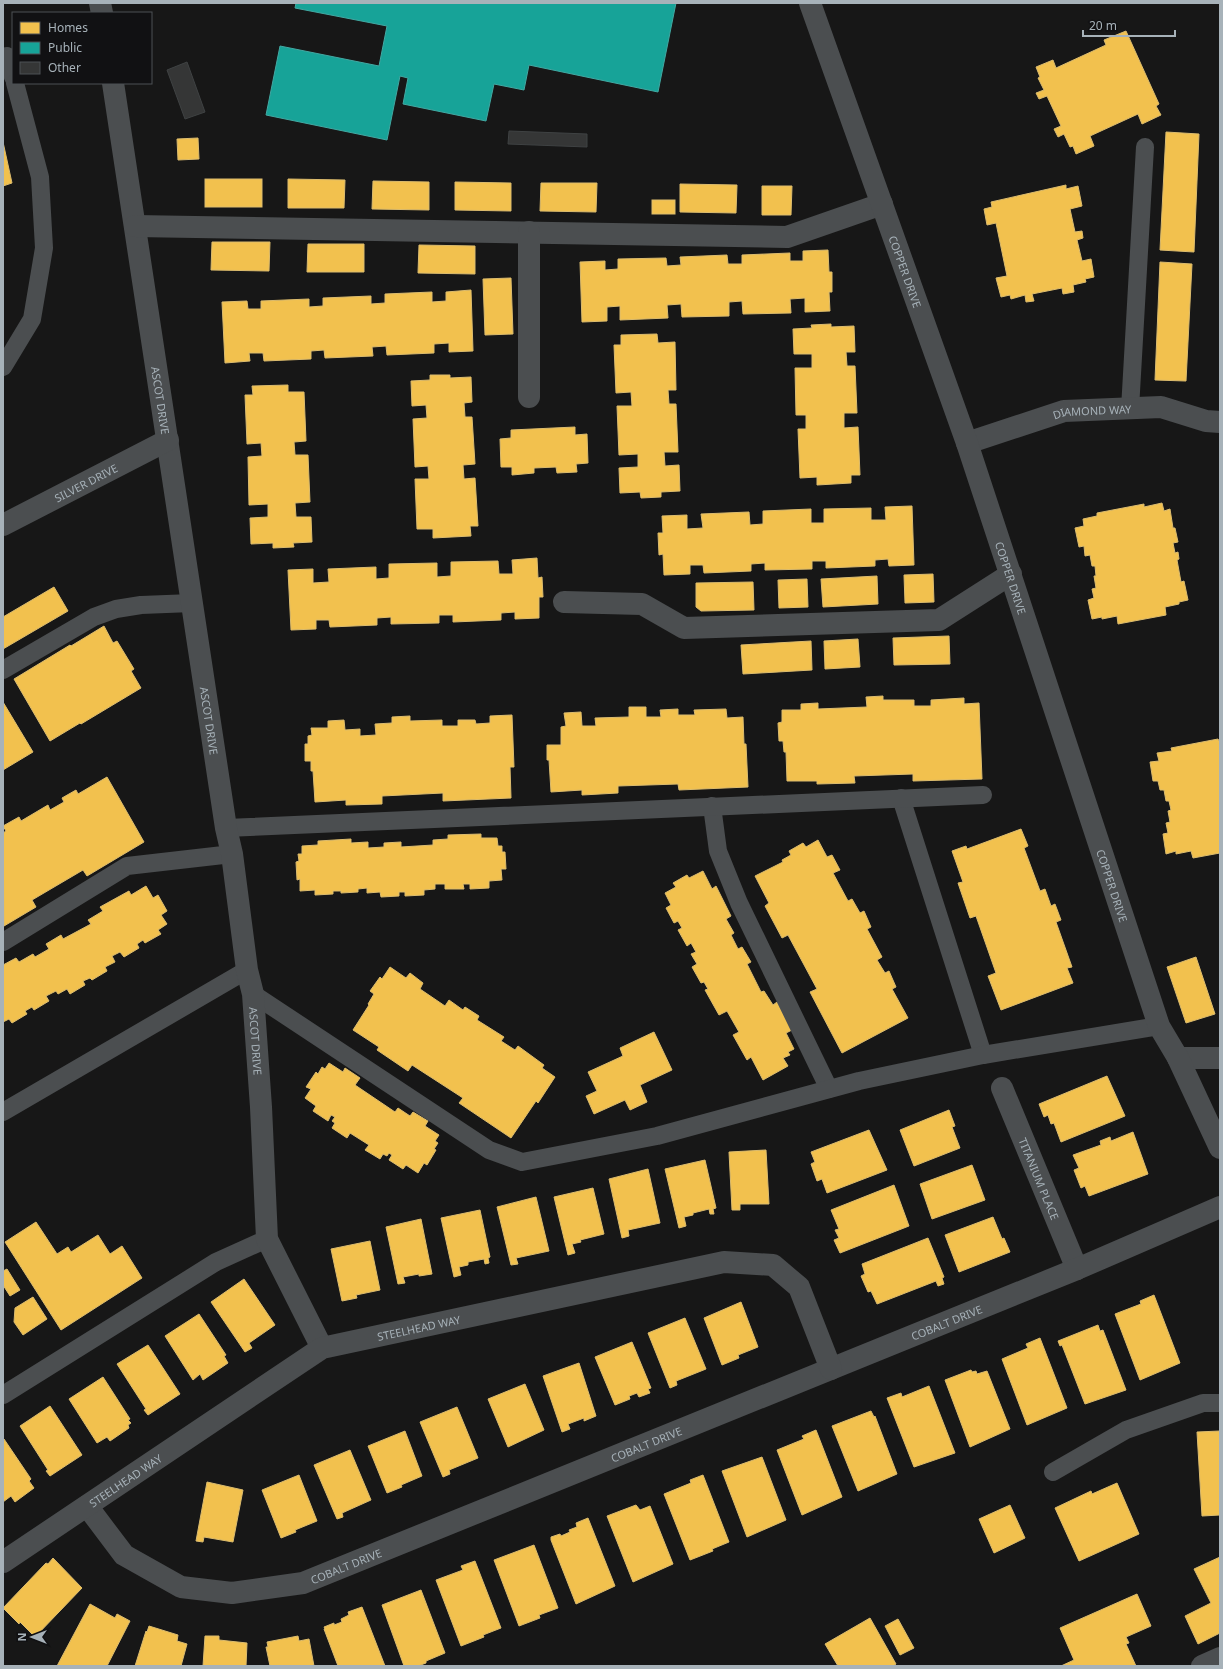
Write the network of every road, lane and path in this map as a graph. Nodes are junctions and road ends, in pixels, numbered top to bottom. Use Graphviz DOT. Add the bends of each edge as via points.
graph roads {
  1 [pos="810,3"];
  2 [pos="4,51"];
  3 [pos="12,73"];
  4 [pos="15,84"];
  5 [pos="113,84"];
  6 [pos="1145,147"];
  7 [pos="882,204"];
  8 [pos="135,226"];
  9 [pos="530,232"];
  10 [pos="3,367"];
  11 [pos="530,397"];
  12 [pos="1130,409"];
  13 [pos="1220,422"];
  14 [pos="168,440"];
  15 [pos="967,443"];
  16 [pos="3,526"];
  17 [pos="1010,574"];
  18 [pos="564,602"];
  19 [pos="192,603"];
  20 [pos="3,670"];
  21 [pos="983,795"];
  22 [pos="901,798"];
  23 [pos="712,806"];
  24 [pos="226,828"];
  25 [pos="232,854"];
  26 [pos="3,942"];
  27 [pos="247,970"];
  28 [pos="253,994"];
  29 [pos="1159,1026"];
  30 [pos="983,1055"];
  31 [pos="1178,1058"];
  32 [pos="1220,1058"];
  33 [pos="1002,1088"];
  34 [pos="829,1090"];
  35 [pos="3,1112"];
  36 [pos="1220,1148"];
  37 [pos="1220,1207"];
  38 [pos="267,1239"];
  39 [pos="1077,1269"];
  40 [pos="322,1348"];
  41 [pos="831,1369"];
  42 [pos="3,1395"];
  43 [pos="1220,1403"];
  44 [pos="1053,1472"];
  45 [pos="86,1506"];
  46 [pos="3,1562"];
  47 [pos="1220,1658"];
  48 [pos="1202,1666"];
  1 -- 7 [label="street, COPPER DRIVE"];
  2 -- 3 [label="lane"];
  4 -- 10 [label="lane" via="40,177 44,248 32,320"];
  5 -- 8 [label="street, ASCOT DRIVE"];
  6 -- 12 [label="lane"];
  7 -- 9 [label="street" via="787,237"];
  7 -- 15 [label="street, COPPER DRIVE"];
  8 -- 9 [label="street"];
  8 -- 14 [label="street, ASCOT DRIVE"];
  9 -- 11 [label="street"];
  12 -- 13 [label="street, DIAMOND WAY" via="1161,407 1206,421"];
  12 -- 15 [label="street, DIAMOND WAY" via="1064,411"];
  14 -- 16 [label="street, SILVER DRIVE"];
  14 -- 19 [label="street, ASCOT DRIVE"];
  15 -- 17 [label="street, COPPER DRIVE"];
  17 -- 18 [label="street" via="939,620 684,628 642,604"];
  17 -- 29 [label="street, COPPER DRIVE"];
  19 -- 20 [label="lane" via="141,605 116,609 94,617"];
  19 -- 24 [label="street, ASCOT DRIVE"];
  21 -- 22 [label="lane"];
  22 -- 23 [label="lane"];
  22 -- 30 [label="lane"];
  23 -- 24 [label="lane"];
  23 -- 34 [label="lane" via="718,851 739,903"];
  24 -- 25 [label="street, ASCOT DRIVE"];
  25 -- 26 [label="lane" via="127,866"];
  25 -- 27 [label="street, ASCOT DRIVE"];
  27 -- 28 [label="street, ASCOT DRIVE"];
  27 -- 35 [label="lane"];
  28 -- 34 [label="lane" via="489,1150 522,1162 657,1136"];
  28 -- 38 [label="street, ASCOT DRIVE"];
  29 -- 30 [label="lane"];
  29 -- 31 [label="street, COPPER DRIVE"];
  30 -- 34 [label="lane" via="859,1081"];
  31 -- 32 [label="street"];
  31 -- 36 [label="street, COPPER DRIVE"];
  33 -- 39 [label="street, TITANIUM PLACE"];
  37 -- 39 [label="street, COBALT DRIVE"];
  38 -- 40 [label="street, ASCOT DRIVE"];
  38 -- 42 [label="lane" via="216,1262"];
  39 -- 41 [label="street, COBALT DRIVE"];
  40 -- 41 [label="street, STEELHEAD WAY" via="724,1262 772,1265 799,1287"];
  40 -- 45 [label="street, STEELHEAD WAY"];
  41 -- 45 [label="street, COBALT DRIVE" via="303,1583 232,1593 181,1587 124,1555"];
  43 -- 44 [label="lane" via="1203,1403 1126,1430"];
  45 -- 46 [label="street, STEELHEAD WAY"];
  47 -- 48 [label="street"];
}
